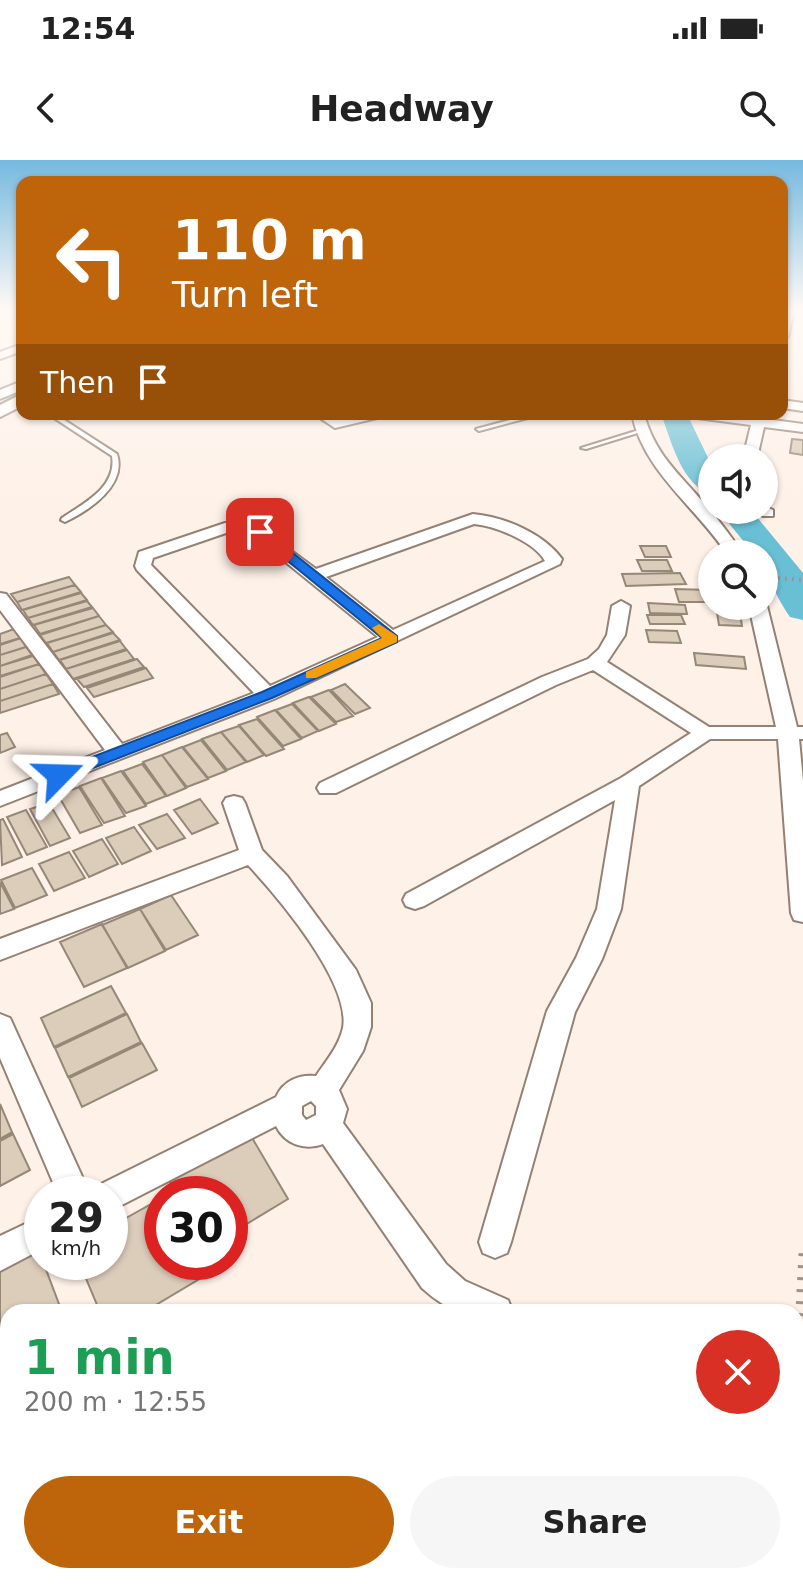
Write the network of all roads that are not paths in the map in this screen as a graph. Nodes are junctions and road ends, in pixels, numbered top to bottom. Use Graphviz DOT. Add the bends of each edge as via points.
graph roads {
  1 [pos="7,394"];
  2 [pos="0,412"];
  3 [pos="60,420"];
  4 [pos="329,420"];
  5 [pos="356,420"];
  6 [pos="516,420"];
  7 [pos="639,420"];
  8 [pos="743,420"];
  9 [pos="758,422"];
  10 [pos="803,428"];
  11 [pos="479,429"];
  12 [pos="641,431"];
  13 [pos="753,444"];
  14 [pos="584,448"];
  15 [pos="65,520"];
  16 [pos="724,540"];
  17 [pos="316,575"];
  18 [pos="0,598"];
  19 [pos="621,606"];
  20 [pos="762,620"];
  21 [pos="392,639"];
  22 [pos="595,663"];
  23 [pos="267,695"];
  24 [pos="705,733"];
  25 [pos="796,733"];
  26 [pos="117,752"];
  27 [pos="629,783"];
  28 [pos="328,788"];
  29 [pos="0,799"];
  30 [pos="234,803"];
  31 [pos="252,854"];
  32 [pos="415,900"];
  33 [pos="803,913"];
  34 [pos="0,950"];
  35 [pos="0,1026"];
  36 [pos="322,1092"];
  37 [pos="286,1106"];
  38 [pos="327,1125"];
  39 [pos="66,1176"];
  40 [pos="128,1187"];
  41 [pos="24,1241"];
  42 [pos="495,1242"];
  43 [pos="0,1254"];
  44 [pos="478,1304"];
  1 -- 2 [label="street"];
  3 -- 15 [label="lane" via="115,455 118,464 104,489"];
  4 -- 5 [label="street"];
  6 -- 11 [label="lane"];
  7 -- 12 [label="street"];
  8 -- 9 [label="street"];
  9 -- 10 [label="street"];
  9 -- 13 [label="street"];
  12 -- 14 [label="lane"];
  12 -- 16 [label="street" via="653,459"];
  17 -- 21 [label="street"];
  17 -- 21 [label="street" via="473,519 491,520 553,556 552,564"];
  17 -- 23 [label="street" via="260,532 245,528 225,528 149,552 142,560"];
  18 -- 26 [label="street"];
  19 -- 22 [label="street" via="616,635"];
  20 -- 25 [label="street"];
  21 -- 23 [label="street"];
  22 -- 24 [label="street"];
  22 -- 28 [label="street"];
  23 -- 26 [label="street"];
  24 -- 25 [label="street"];
  24 -- 27 [label="street"];
  25 -- 33 [label="street"];
  26 -- 29 [label="street"];
  27 -- 32 [label="street"];
  27 -- 42 [label="street" via="609,909 561,1011"];
  30 -- 31 [label="street"];
  31 -- 34 [label="street"];
  31 -- 36 [label="street" via="347,977 357,1003 349,1051"];
  35 -- 39 [label="street"];
  36 -- 37 [label="street" via="301,1091"];
  36 -- 38 [label="street" via="334,1107"];
  37 -- 38 [label="street" via="285,1115 297,1131 318,1132"];
  37 -- 40 [label="street"];
  38 -- 44 [label="street" via="434,1276 453,1293"];
  41 -- 43 [label="street"];
}
